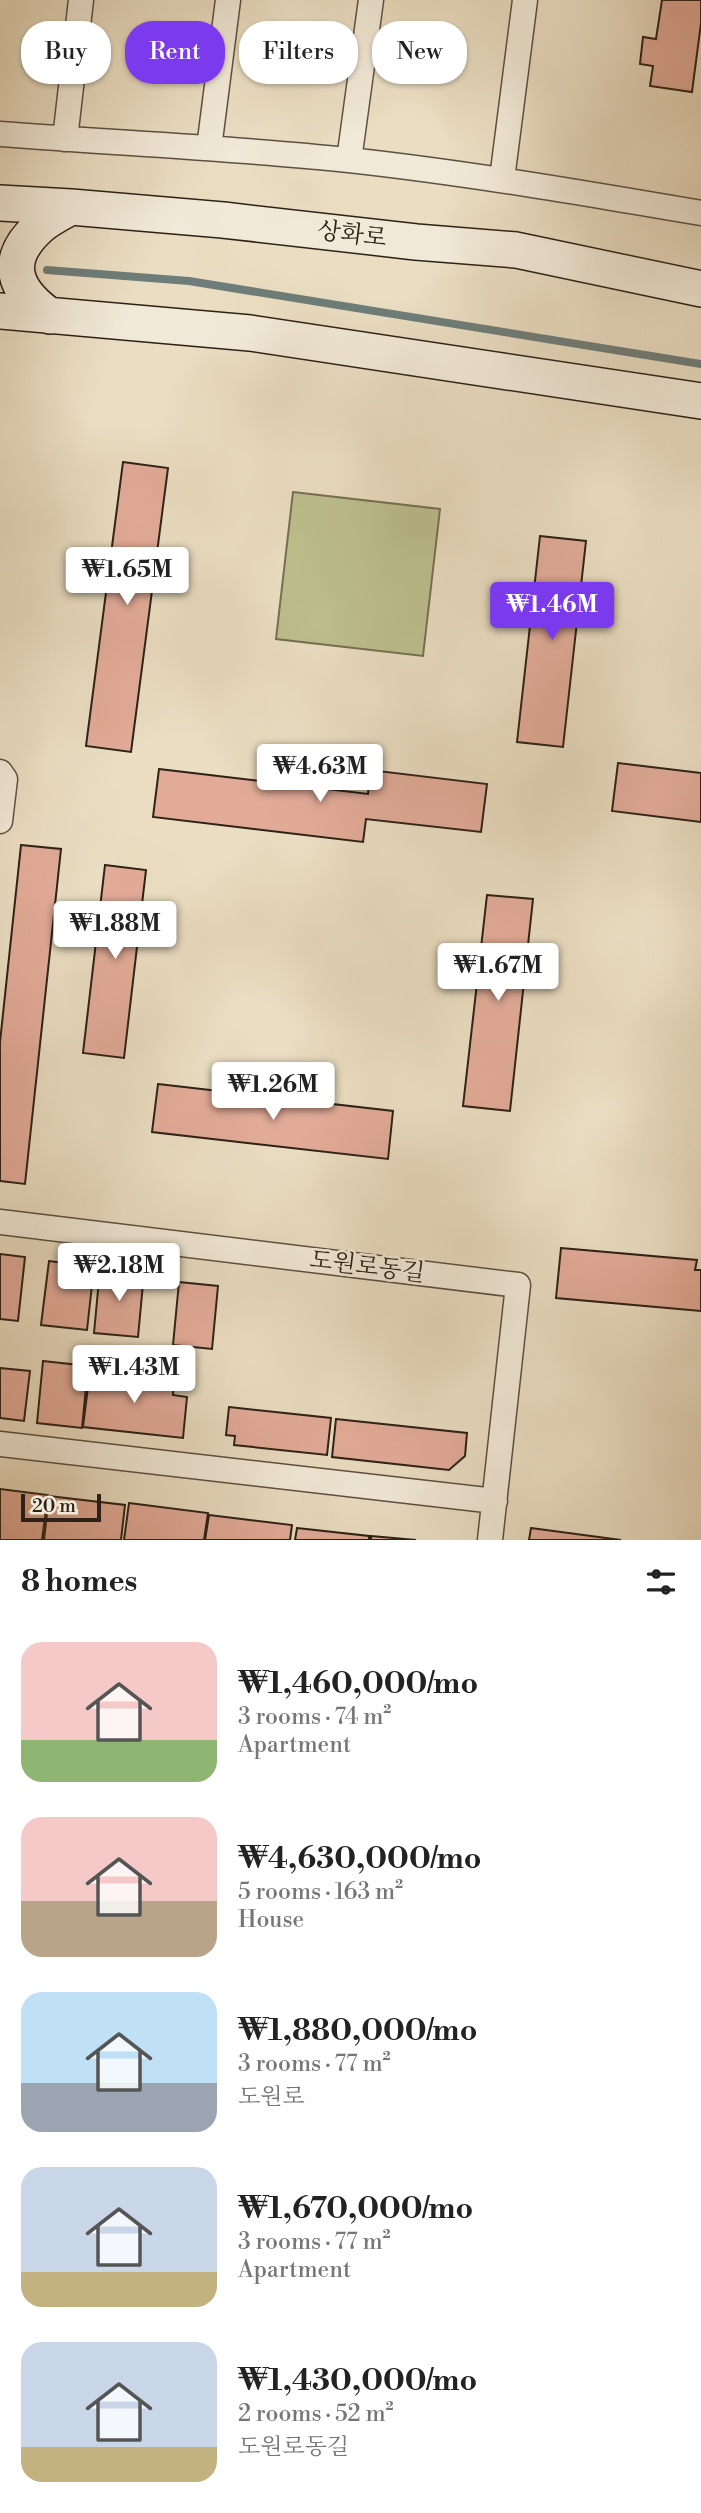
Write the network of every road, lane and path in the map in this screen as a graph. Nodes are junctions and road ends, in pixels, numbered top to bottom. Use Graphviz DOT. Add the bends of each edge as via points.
graph roads {
  1 [pos="81,0"];
  2 [pos="228,0"];
  3 [pos="371,0"];
  4 [pos="525,0"];
  5 [pos="0,134"];
  6 [pos="65,139"];
  7 [pos="209,148"];
  8 [pos="349,160"];
  9 [pos="502,179"];
  10 [pos="0,203"];
  11 [pos="71,206"];
  12 [pos="701,213"];
  13 [pos="701,289"];
  14 [pos="0,311"];
  15 [pos="50,316"];
  16 [pos="701,401"];
  17 [pos="0,772"];
  18 [pos="0,821"];
  19 [pos="0,1222"];
  20 [pos="0,1444"];
  21 [pos="495,1501"];
  22 [pos="490,1540"];
  1 -- 6 [label="street"];
  2 -- 7 [label="street"];
  3 -- 8 [label="street"];
  4 -- 9 [label="street"];
  5 -- 6 [label="street"];
  6 -- 7 [label="street"];
  7 -- 8 [label="street"];
  8 -- 9 [label="street"];
  9 -- 12 [label="street"];
  10 -- 11 [label="main road, 상화로"];
  11 -- 13 [label="main road, 상화로" via="516,250"];
  11 -- 15 [label="main road" via="41,225 19,252 17,282 30,302"];
  14 -- 15 [label="main road"];
  15 -- 16 [label="main road" via="250,333"];
  17 -- 18 [label="street" via="5,779"];
  19 -- 21 [label="street, 도원로동길" via="518,1285"];
  20 -- 21 [label="street"];
  21 -- 22 [label="street, 도원로동길"];
}
